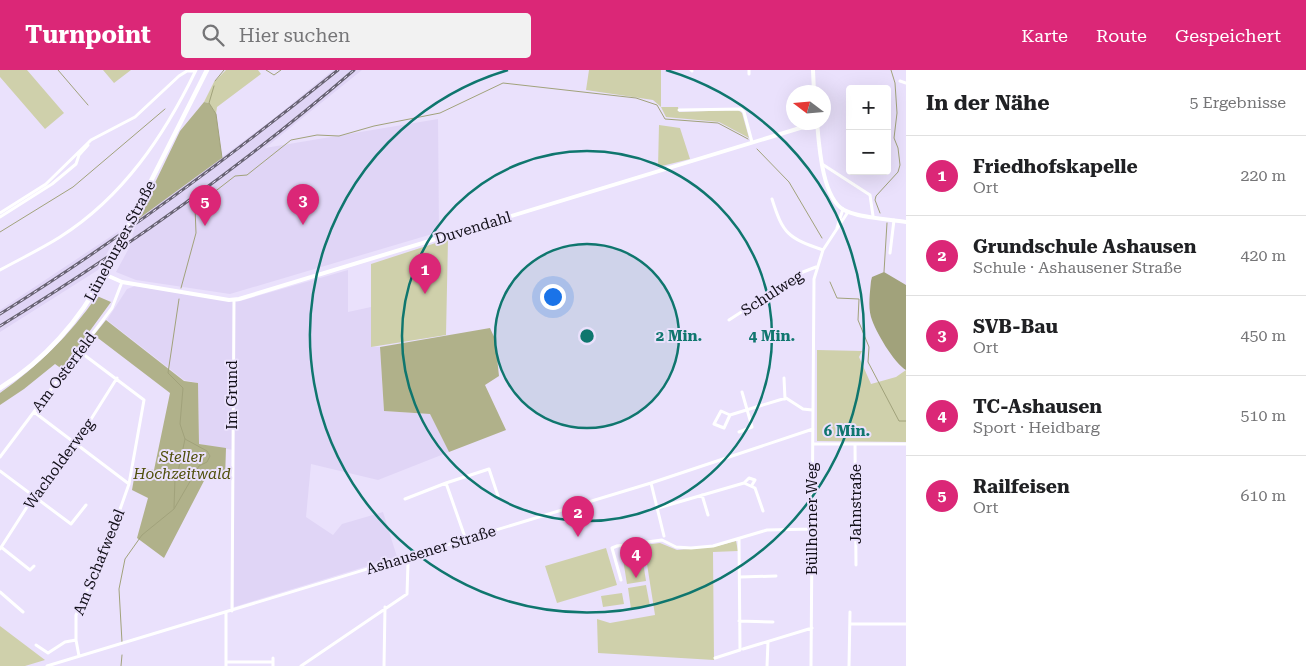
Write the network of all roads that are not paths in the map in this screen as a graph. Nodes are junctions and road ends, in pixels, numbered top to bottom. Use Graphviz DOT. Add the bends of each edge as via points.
graph roads {
  1 [pos="207,70"];
  2 [pos="813,70"];
  3 [pos="196,71"];
  4 [pos="900,81"];
  5 [pos="906,83"];
  6 [pos="814,85"];
  7 [pos="679,110"];
  8 [pos="793,130"];
  9 [pos="818,130"];
  10 [pos="91,140"];
  11 [pos="752,142"];
  12 [pos="822,164"];
  13 [pos="772,199"];
  14 [pos="845,210"];
  15 [pos="0,212"];
  16 [pos="873,216"];
  17 [pos="0,217"];
  18 [pos="894,220"];
  19 [pos="906,222"];
  20 [pos="823,250"];
  21 [pos="890,253"];
  22 [pos="816,267"];
  23 [pos="0,270"];
  24 [pos="104,274"];
  25 [pos="122,282"];
  26 [pos="234,300"];
  27 [pos="729,320"];
  28 [pos="79,351"];
  29 [pos="117,378"];
  30 [pos="784,378"];
  31 [pos="0,388"];
  32 [pos="742,392"];
  33 [pos="784,398"];
  34 [pos="747,410"];
  35 [pos="812,410"];
  36 [pos="34,412"];
  37 [pos="730,415"];
  38 [pos="812,429"];
  39 [pos="739,432"];
  40 [pos="76,443"];
  41 [pos="813,444"];
  42 [pos="855,444"];
  43 [pos="906,444"];
  44 [pos="0,457"];
  45 [pos="0,471"];
  46 [pos="446,483"];
  47 [pos="651,483"];
  48 [pos="129,484"];
  49 [pos="702,495"];
  50 [pos="34,496"];
  51 [pos="498,496"];
  52 [pos="405,498"];
  53 [pos="86,505"];
  54 [pos="658,508"];
  55 [pos="763,511"];
  56 [pos="708,515"];
  57 [pos="812,529"];
  58 [pos="664,536"];
  59 [pos="739,539"];
  60 [pos="466,540"];
  61 [pos="1,548"];
  62 [pos="406,557"];
  63 [pos="856,564"];
  64 [pos="34,566"];
  65 [pos="776,576"];
  66 [pos="740,577"];
  67 [pos="622,580"];
  68 [pos="0,592"];
  69 [pos="385,607"];
  70 [pos="232,611"];
  71 [pos="23,612"];
  72 [pos="850,612"];
  73 [pos="226,613"];
  74 [pos="739,621"];
  75 [pos="773,622"];
  76 [pos="850,624"];
  77 [pos="906,624"];
  78 [pos="812,628"];
  79 [pos="76,640"];
  80 [pos="768,642"];
  81 [pos="36,645"];
  82 [pos="743,649"];
  83 [pos="78,656"];
  84 [pos="715,658"];
  85 [pos="273,662"];
  86 [pos="226,664"];
  87 [pos="47,666"];
  88 [pos="301,666"];
  89 [pos="384,666"];
  90 [pos="767,666"];
  91 [pos="812,666"];
  92 [pos="849,666"];
  1 -- 24 [label="main road, Lüneburger Straße"];
  2 -- 6 [label="street"];
  3 -- 10 [label="street" via="186,71 135,117"];
  3 -- 23 [label="street" via="176,110 118,191 60,237"];
  4 -- 5 [label="street"];
  7 -- 11 [label="street" via="741,109"];
  8 -- 11 [label="street, Duvendahl"];
  9 -- 12 [label="street"];
  10 -- 15 [label="street" via="46,184"];
  10 -- 17 [label="street" via="76,164 46,189"];
  11 -- 26 [label="street, Duvendahl"];
  12 -- 14 [label="street" via="832,196"];
  12 -- 16 [label="street" via="870,195"];
  13 -- 20 [label="street" via="780,225 793,238"];
  14 -- 16 [label="street"];
  14 -- 20 [label="street, Büllhorner Weg"];
  16 -- 18 [label="street"];
  18 -- 19 [label="street"];
  18 -- 21 [label="street"];
  20 -- 22 [label="street, Büllhorner Weg"];
  22 -- 27 [label="street, Schulweg"];
  22 -- 35 [label="street, Büllhorner Weg"];
  24 -- 25 [label="street, Duvendahl"];
  24 -- 31 [label="main road, Lüneburger Straße" via="76,319 51,347"];
  25 -- 26 [label="street, Duvendahl"];
  25 -- 28 [label="street, Am Osterfeld" via="112,308"];
  26 -- 70 [label="street, Im Grund"];
  28 -- 29 [label="street, Am Schafwedel"];
  28 -- 36 [label="street, Am Osterfeld"];
  29 -- 40 [label="street, Wacholderweg"];
  29 -- 48 [label="street, Am Schafwedel" via="144,400"];
  30 -- 33 [label="street"];
  32 -- 34 [label="street"];
  33 -- 34 [label="street"];
  33 -- 35 [label="street" via="803,409"];
  34 -- 37 [label="street"];
  34 -- 39 [label="street" via="752,427"];
  35 -- 38 [label="street, Büllhorner Weg"];
  36 -- 40 [label="street"];
  36 -- 44 [label="street, Am Osterfeld"];
  37 -- 37 [label="street" via="721,412 714,424 724,428"];
  38 -- 41 [label="street, Büllhorner Weg"];
  38 -- 47 [label="street, Ashausener Straße"];
  40 -- 48 [label="street"];
  40 -- 50 [label="street, Wacholderweg"];
  41 -- 42 [label="street"];
  41 -- 57 [label="street, Büllhorner Weg"];
  42 -- 43 [label="street"];
  42 -- 63 [label="street, Jahnstraße"];
  45 -- 50 [label="street"];
  46 -- 51 [label="street" via="489,469"];
  46 -- 52 [label="street"];
  46 -- 60 [label="street"];
  47 -- 54 [label="street"];
  47 -- 60 [label="street, Ashausener Straße"];
  48 -- 79 [label="street, Am Schafwedel" via="106,549 76,615"];
  49 -- 54 [label="street"];
  49 -- 55 [label="street" via="744,483 752,485"];
  49 -- 56 [label="street"];
  50 -- 53 [label="street" via="71,524"];
  50 -- 61 [label="street, Wacholderweg"];
  54 -- 58 [label="street"];
  57 -- 59 [label="street" via="767,530"];
  57 -- 78 [label="street, Büllhorner Weg"];
  59 -- 66 [label="street"];
  59 -- 67 [label="street" via="691,548 676,547 662,540 612,548"];
  60 -- 62 [label="street, Ashausener Straße"];
  61 -- 64 [label="street" via="30,570"];
  62 -- 69 [label="street" via="407,594"];
  62 -- 70 [label="street, Ashausener Straße"];
  65 -- 66 [label="street"];
  66 -- 74 [label="street"];
  68 -- 71 [label="street"];
  69 -- 88 [label="street"];
  69 -- 89 [label="street"];
  70 -- 73 [label="street, Ashausener Straße"];
  72 -- 76 [label="street"];
  73 -- 83 [label="street, Ashausener Straße"];
  73 -- 86 [label="street"];
  74 -- 75 [label="street"];
  74 -- 84 [label="street" via="740,650"];
  76 -- 77 [label="street"];
  76 -- 92 [label="street"];
  78 -- 80 [label="street"];
  78 -- 91 [label="street, Büllhorner Weg"];
  79 -- 81 [label="street" via="65,642 48,653"];
  79 -- 83 [label="street, Am Schafwedel"];
  80 -- 82 [label="street"];
  80 -- 90 [label="street"];
  83 -- 87 [label="street, Ashausener Straße"];
  85 -- 86 [label="street"];
}
